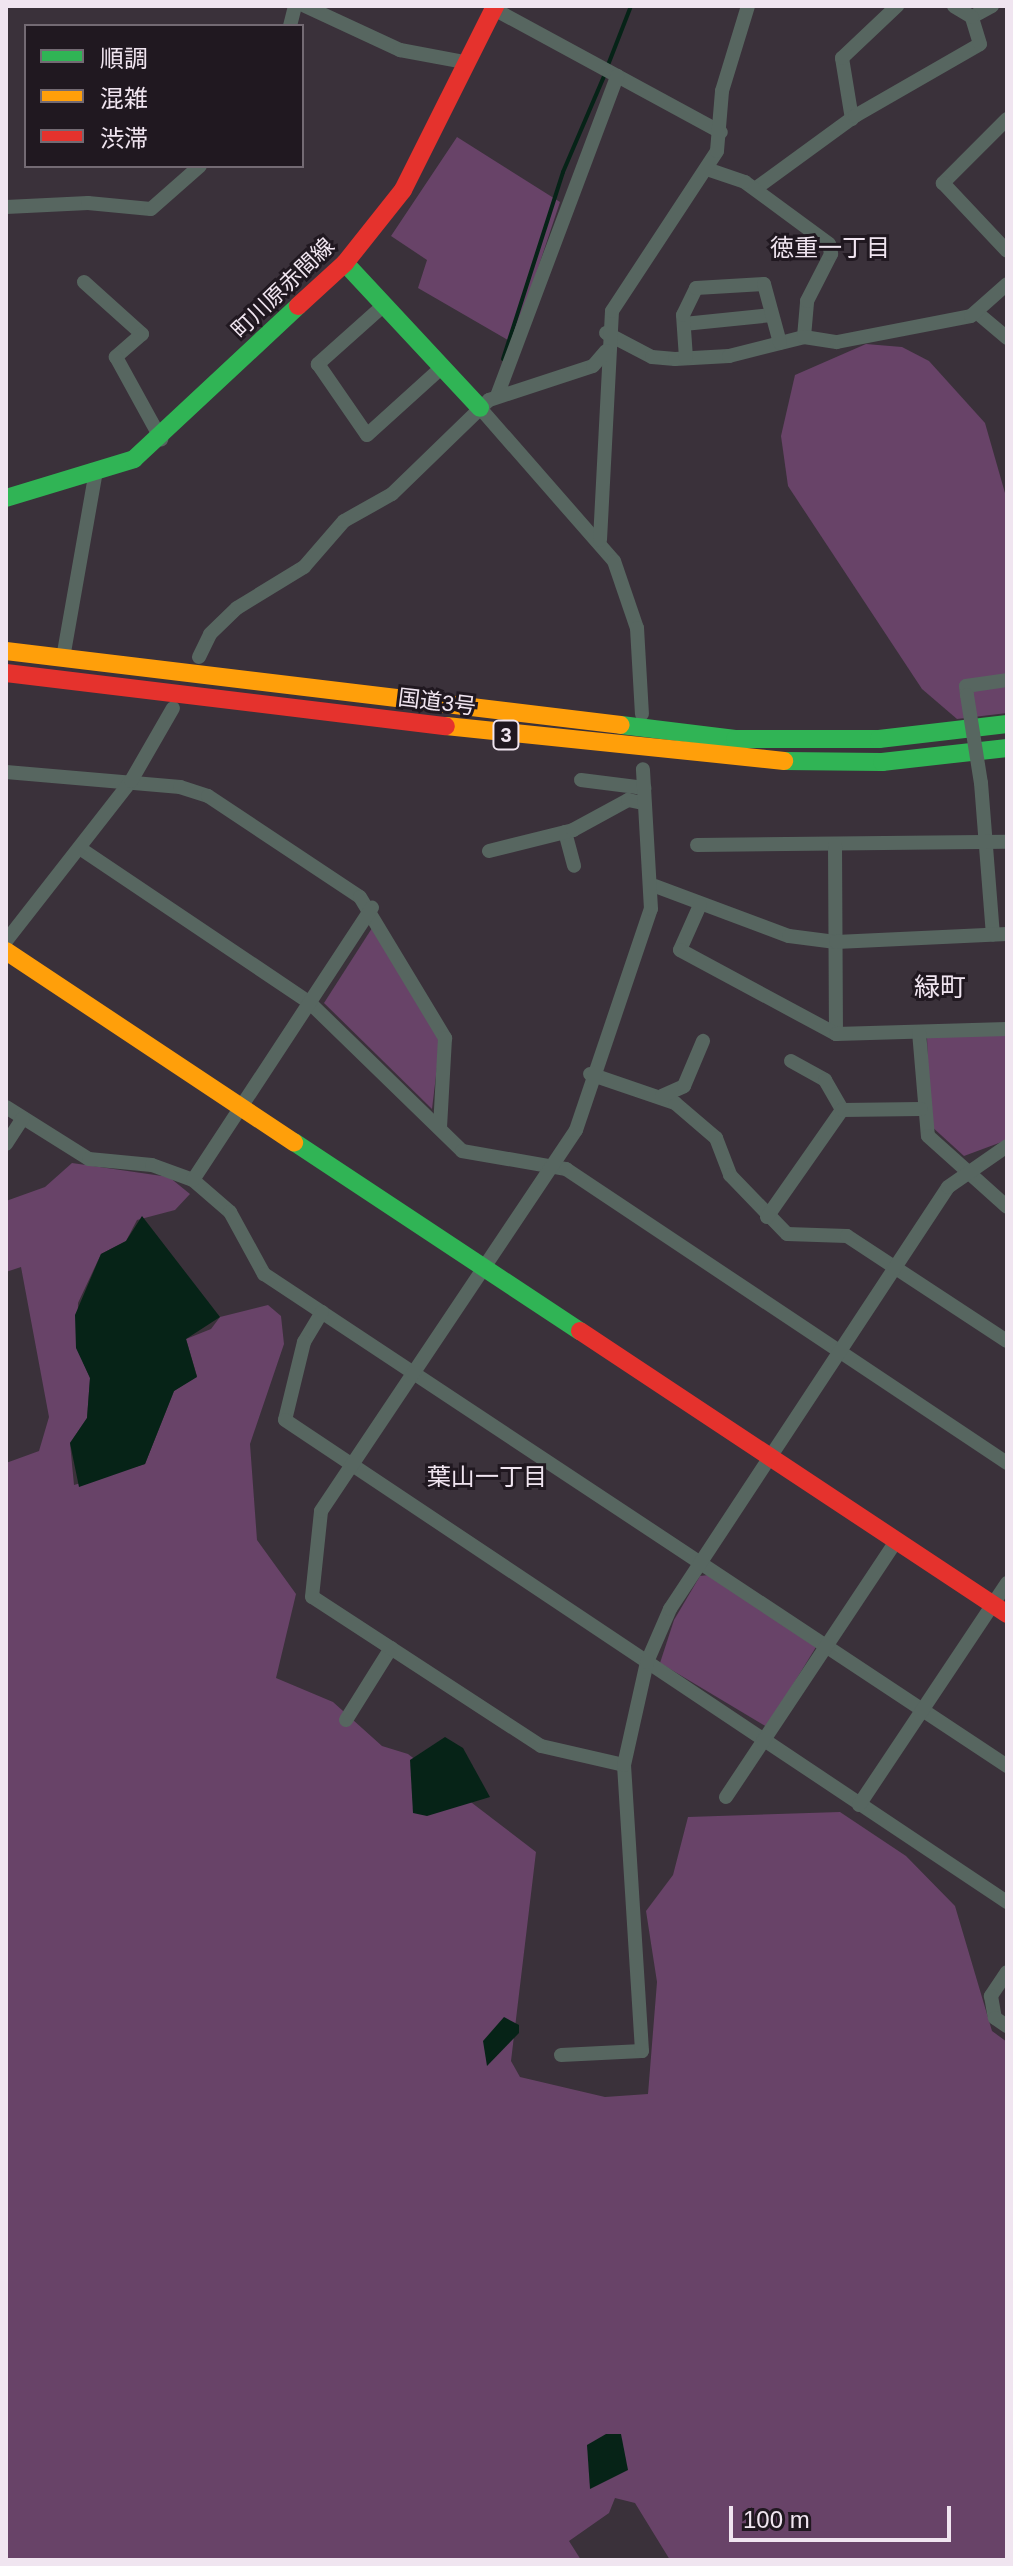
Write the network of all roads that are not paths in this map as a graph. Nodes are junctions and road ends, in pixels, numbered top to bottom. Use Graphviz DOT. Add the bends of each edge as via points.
graph roads {
  1 [pos="305,6"];
  2 [pos="748,6"];
  3 [pos="897,6"];
  4 [pos="954,6"];
  5 [pos="992,6"];
  6 [pos="494,7"];
  7 [pos="972,17"];
  8 [pos="465,62"];
  9 [pos="617,76"];
  10 [pos="852,119"];
  11 [pos="1007,119"];
  12 [pos="721,132"];
  13 [pos="198,168"];
  14 [pos="707,169"];
  15 [pos="755,189"];
  16 [pos="6,207"];
  17 [pos="1007,251"];
  18 [pos="345,263"];
  19 [pos="84,282"];
  20 [pos="1007,284"];
  21 [pos="384,305"];
  22 [pos="772,315"];
  23 [pos="981,316"];
  24 [pos="684,324"];
  25 [pos="606,333"];
  26 [pos="804,337"];
  27 [pos="1007,338"];
  28 [pos="780,343"];
  29 [pos="606,351"];
  30 [pos="686,358"];
  31 [pos="440,369"];
  32 [pos="497,396"];
  33 [pos="480,408"];
  34 [pos="161,439"];
  35 [pos="95,476"];
  36 [pos="6,498"];
  37 [pos="600,540"];
  38 [pos="6,651"];
  39 [pos="199,657"];
  40 [pos="63,658"];
  41 [pos="6,673"];
  42 [pos="1007,680"];
  43 [pos="173,708"];
  44 [pos="642,714"];
  45 [pos="1007,724"];
  46 [pos="1007,748"];
  47 [pos="643,769"];
  48 [pos="6,772"];
  49 [pos="581,780"];
  50 [pos="131,781"];
  51 [pos="644,796"];
  52 [pos="565,832"];
  53 [pos="1007,842"];
  54 [pos="985,844"];
  55 [pos="697,845"];
  56 [pos="835,845"];
  57 [pos="81,849"];
  58 [pos="489,851"];
  59 [pos="574,866"];
  60 [pos="655,886"];
  61 [pos="700,905"];
  62 [pos="372,907"];
  63 [pos="1000,934"];
  64 [pos="6,941"];
  65 [pos="836,942"];
  66 [pos="6,951"];
  67 [pos="310,1003"];
  68 [pos="1007,1029"];
  69 [pos="919,1032"];
  70 [pos="836,1034"];
  71 [pos="703,1041"];
  72 [pos="791,1061"];
  73 [pos="590,1074"];
  74 [pos="662,1096"];
  75 [pos="239,1106"];
  76 [pos="6,1107"];
  77 [pos="921,1109"];
  78 [pos="842,1110"];
  79 [pos="23,1118"];
  80 [pos="440,1127"];
  81 [pos="6,1144"];
  82 [pos="1007,1146"];
  83 [pos="552,1165"];
  84 [pos="968,1168"];
  85 [pos="193,1180"];
  86 [pos="1007,1207"];
  87 [pos="767,1217"];
  88 [pos="483,1267"];
  89 [pos="895,1267"];
  90 [pos="322,1312"];
  91 [pos="1007,1341"];
  92 [pos="839,1352"];
  93 [pos="414,1372"];
  94 [pos="770,1458"];
  95 [pos="1007,1463"];
  96 [pos="351,1466"];
  97 [pos="896,1541"];
  98 [pos="698,1561"];
  99 [pos="1007,1583"];
  100 [pos="1000,1610"];
  101 [pos="827,1646"];
  102 [pos="391,1648"];
  103 [pos="647,1662"];
  104 [pos="923,1710"];
  105 [pos="346,1720"];
  106 [pos="764,1740"];
  107 [pos="624,1765"];
  108 [pos="1007,1766"];
  109 [pos="726,1797"];
  110 [pos="859,1805"];
  111 [pos="1007,1902"];
  112 [pos="1007,1972"];
  113 [pos="1007,2026"];
  114 [pos="561,2055"];
  1 -- 8 [label="street" via="400,50"];
  2 -- 12 [label="street" via="722,91"];
  3 -- 10 [label="street" via="842,58"];
  4 -- 7 [label="street"];
  5 -- 7 [label="street"];
  6 -- 8 [label="main road, 町川原赤間線"];
  6 -- 9 [label="street"];
  7 -- 10 [label="street" via="980,44"];
  8 -- 18 [label="main road, 町川原赤間線" via="403,190"];
  9 -- 12 [label="street"];
  9 -- 32 [label="street"];
  10 -- 15 [label="street"];
  11 -- 17 [label="street" via="943,183"];
  12 -- 14 [label="street"];
  13 -- 16 [label="street" via="151,209 88,203"];
  14 -- 15 [label="street"];
  14 -- 25 [label="street" via="625,282"];
  15 -- 26 [label="street" via="829,244 831,254 807,301"];
  18 -- 21 [label="main road"];
  18 -- 34 [label="main road, 町川原赤間線"];
  19 -- 34 [label="street" via="142,334 116,357"];
  20 -- 26 [label="street" via="971,316 837,342"];
  21 -- 31 [label="main road"];
  21 -- 31 [label="street" via="318,364 367,435"];
  22 -- 24 [label="street"];
  22 -- 24 [label="street" via="764,284 696,288"];
  22 -- 28 [label="street"];
  23 -- 27 [label="street"];
  24 -- 30 [label="street"];
  25 -- 29 [label="street"];
  25 -- 30 [label="street" via="652,357"];
  26 -- 28 [label="street"];
  28 -- 30 [label="street"];
  29 -- 32 [label="street" via="593,366"];
  29 -- 37 [label="street" via="609,451"];
  31 -- 33 [label="main road"];
  32 -- 33 [label="street"];
  33 -- 37 [label="street"];
  33 -- 39 [label="street" via="392,494 344,521 304,567 237,608 210,634"];
  34 -- 35 [label="main road, 町川原赤間線"];
  35 -- 36 [label="main road, 町川原赤間線"];
  35 -- 40 [label="street"];
  37 -- 44 [label="street" via="626,583 637,628"];
  38 -- 40 [label="main road, 国道3号 / 3"];
  40 -- 45 [label="main road, 国道3号 / 3" via="735,739 879,739"];
  41 -- 46 [label="main road, 国道3号 / 3" via="725,760 869,763"];
  42 -- 54 [label="street, bridge" via="966,686"];
  43 -- 50 [label="street"];
  47 -- 51 [label="street"];
  48 -- 50 [label="street"];
  49 -- 51 [label="street"];
  50 -- 57 [label="street"];
  50 -- 62 [label="street" via="208,796"];
  51 -- 52 [label="street"];
  51 -- 60 [label="street"];
  52 -- 58 [label="street"];
  52 -- 59 [label="street"];
  53 -- 54 [label="street"];
  54 -- 56 [label="street"];
  54 -- 63 [label="street"];
  55 -- 56 [label="street"];
  56 -- 65 [label="street"];
  57 -- 64 [label="street"];
  57 -- 67 [label="street"];
  60 -- 61 [label="street"];
  60 -- 73 [label="street"];
  61 -- 65 [label="street" via="789,936"];
  61 -- 70 [label="street" via="680,950"];
  62 -- 67 [label="street"];
  62 -- 80 [label="street" via="445,1038"];
  63 -- 65 [label="street"];
  65 -- 70 [label="street"];
  66 -- 75 [label="main road"];
  67 -- 75 [label="street"];
  67 -- 80 [label="street"];
  68 -- 69 [label="street"];
  69 -- 70 [label="street"];
  69 -- 77 [label="street"];
  71 -- 74 [label="street" via="684,1086"];
  72 -- 78 [label="street" via="825,1080"];
  73 -- 74 [label="street"];
  73 -- 83 [label="street" via="576,1130"];
  74 -- 87 [label="street" via="716,1138 730,1175"];
  75 -- 85 [label="street"];
  75 -- 88 [label="main road"];
  76 -- 79 [label="street"];
  77 -- 78 [label="street"];
  77 -- 84 [label="street" via="928,1136"];
  78 -- 87 [label="street"];
  79 -- 81 [label="street"];
  79 -- 85 [label="street" via="89,1159 152,1165"];
  80 -- 83 [label="street" via="462,1151"];
  82 -- 84 [label="street"];
  83 -- 88 [label="street"];
  83 -- 92 [label="street"];
  84 -- 86 [label="street"];
  84 -- 89 [label="street"];
  85 -- 90 [label="street" via="230,1212 264,1274"];
  87 -- 89 [label="street" via="787,1234 847,1236"];
  88 -- 93 [label="street"];
  88 -- 94 [label="main road"];
  89 -- 91 [label="street"];
  89 -- 92 [label="street"];
  90 -- 93 [label="street"];
  90 -- 96 [label="street" via="304,1342 285,1420"];
  92 -- 94 [label="street"];
  92 -- 95 [label="street"];
  93 -- 96 [label="street"];
  93 -- 98 [label="street"];
  94 -- 97 [label="main road"];
  94 -- 98 [label="street"];
  96 -- 102 [label="street" via="321,1511 312,1597"];
  96 -- 103 [label="street"];
  97 -- 100 [label="main road"];
  97 -- 101 [label="street"];
  98 -- 101 [label="street"];
  98 -- 103 [label="street"];
  99 -- 100 [label="street"];
  100 -- 104 [label="street"];
  101 -- 104 [label="street"];
  101 -- 106 [label="street"];
  102 -- 105 [label="street"];
  102 -- 107 [label="street" via="541,1746"];
  103 -- 106 [label="street"];
  103 -- 107 [label="street"];
  104 -- 108 [label="street"];
  104 -- 110 [label="street"];
  106 -- 109 [label="street"];
  106 -- 110 [label="street"];
  107 -- 114 [label="street" via="642,2051"];
  110 -- 111 [label="street"];
  112 -- 113 [label="street" via="991,1996 995,2018"];
}
